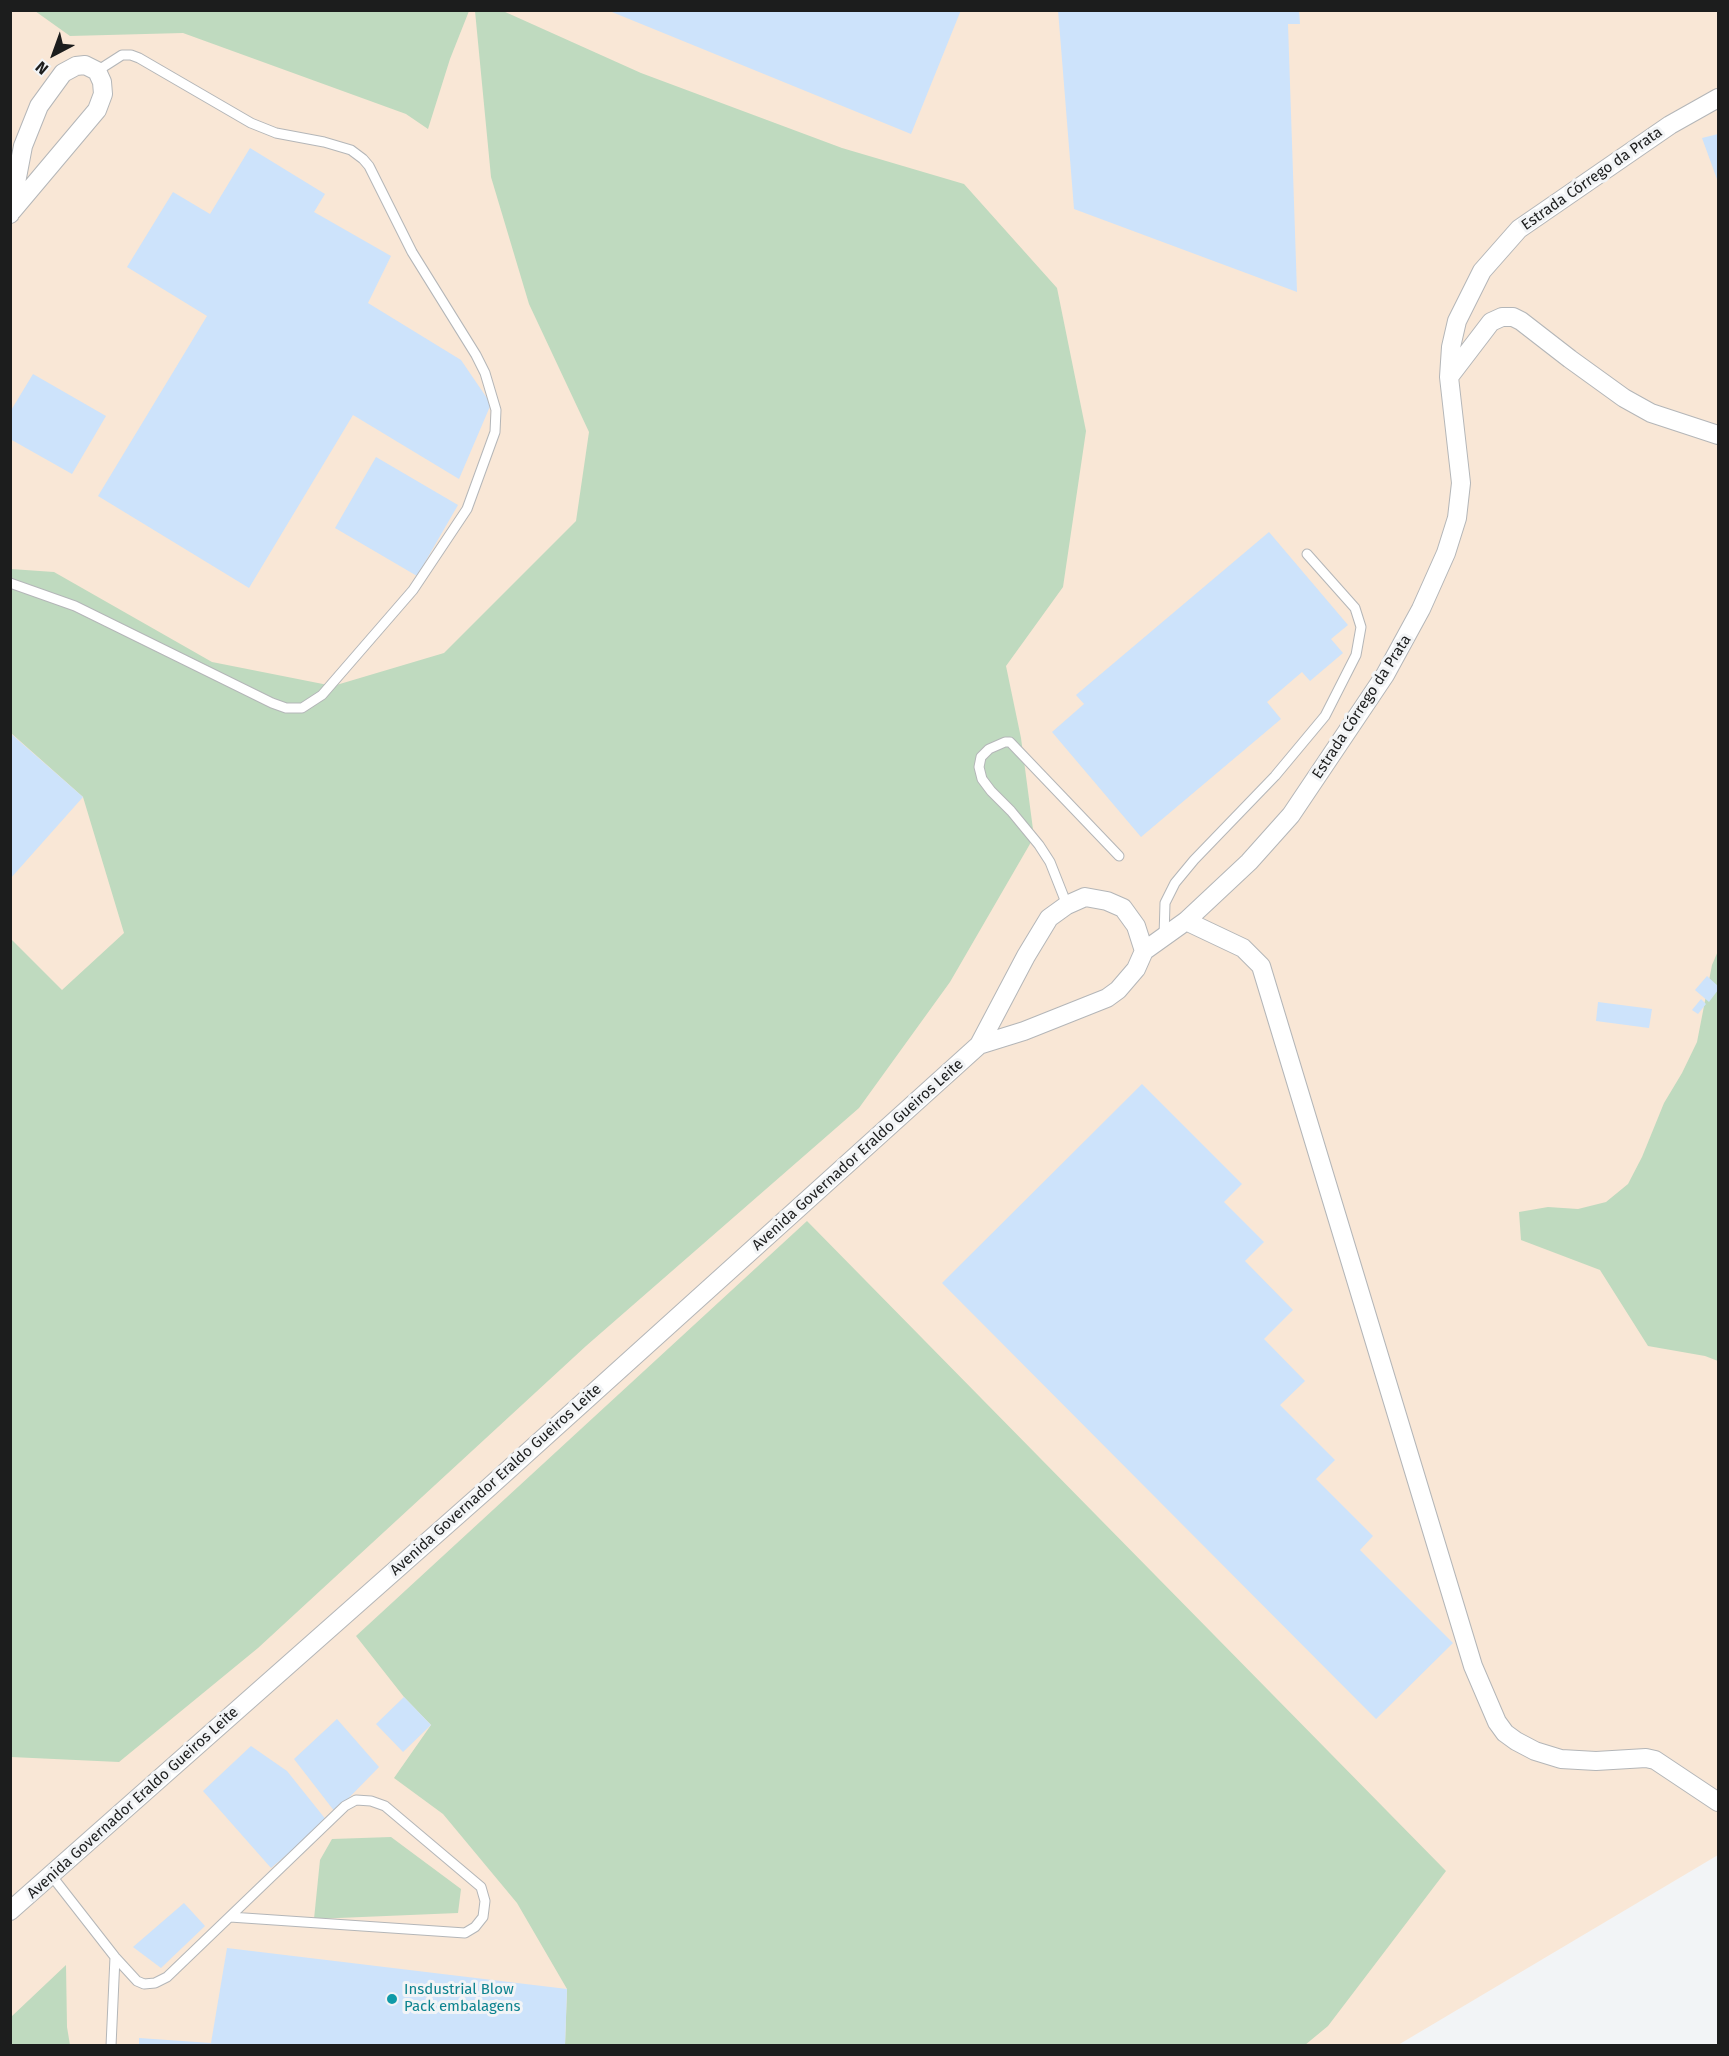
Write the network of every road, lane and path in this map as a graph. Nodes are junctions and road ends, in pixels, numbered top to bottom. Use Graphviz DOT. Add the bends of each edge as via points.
graph roads {
  1 [pos="97,71"];
  2 [pos="1719,98"];
  3 [pos="11,212"];
  4 [pos="1449,377"];
  5 [pos="1719,435"];
  6 [pos="1307,554"];
  7 [pos="10,583"];
  8 [pos="1119,855"];
  9 [pos="1067,905"];
  10 [pos="1186,921"];
  11 [pos="1164,937"];
  12 [pos="1144,951"];
  13 [pos="979,1045"];
  14 [pos="1719,1802"];
  15 [pos="51,1875"];
  16 [pos="10,1911"];
  17 [pos="230,1917"];
  18 [pos="115,1957"];
  19 [pos="111,2046"];
  1 -- 3 [label="street" via="103,94 97,110"];
  1 -- 3 [label="street" via="85,65 63,73 39,106 22,146"];
  1 -- 7 [label="lane" via="122,55 139,58 251,123 276,134 351,150 363,159 412,252 476,355 492,391 495,432 467,509 413,590 322,695 302,708 272,703 75,606"];
  2 -- 4 [label="street, Estrada Córrego da Prata" via="1670,125 1519,229 1470,291 1457,321"];
  4 -- 5 [label="street" via="1491,322 1513,317 1624,398 1651,413"];
  4 -- 10 [label="street, Estrada Córrego da Prata" via="1461,483 1457,518 1421,609 1385,675 1291,815 1249,862"];
  6 -- 11 [label="lane" via="1355,608 1361,627 1356,656 1325,716 1175,883 1165,903"];
  8 -- 9 [label="lane" via="1010,742 989,749 981,757 982,779 1039,845"];
  9 -- 12 [label="street, Avenida Governador Eraldo Gueiros Leite" via="1085,897 1123,908 1136,926"];
  9 -- 13 [label="street, Avenida Governador Eraldo Gueiros Leite" via="1049,918"];
  10 -- 11 [label="street, Estrada Córrego da Prata"];
  10 -- 14 [label="street" via="1243,948 1261,966 1473,1666 1497,1722 1516,1741 1561,1759 1655,1760"];
  11 -- 12 [label="street, Estrada Córrego da Prata"];
  12 -- 13 [label="street, Avenida Governador Eraldo Gueiros Leite" via="1126,982 1107,998"];
  13 -- 15 [label="street, Avenida Governador Eraldo Gueiros Leite"];
  15 -- 16 [label="street, Avenida Governador Eraldo Gueiros Leite"];
  15 -- 18 [label="lane"];
  17 -- 17 [label="lane" via="345,1806 356,1800 385,1806 482,1887 485,1901 483,1917 465,1934"];
  17 -- 18 [label="lane" via="167,1977 155,1983 137,1981"];
  18 -- 19 [label="lane"];
}
